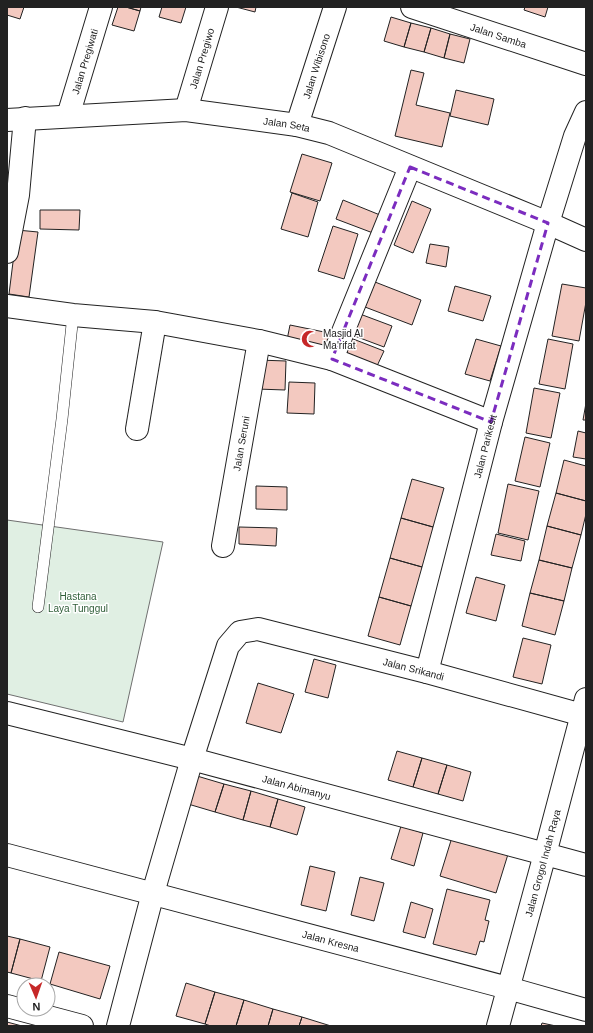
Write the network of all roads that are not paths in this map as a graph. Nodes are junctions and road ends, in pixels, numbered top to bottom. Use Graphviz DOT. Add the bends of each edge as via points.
graph roads {
  1 [pos="101,7"];
  2 [pos="217,7"];
  3 [pos="335,7"];
  4 [pos="412,7"];
  5 [pos="586,64"];
  6 [pos="186,110"];
  7 [pos="586,112"];
  8 [pos="68,116"];
  9 [pos="16,119"];
  10 [pos="297,124"];
  11 [pos="410,167"];
  12 [pos="548,222"];
  13 [pos="586,240"];
  14 [pos="7,252"];
  15 [pos="7,306"];
  16 [pos="73,315"];
  17 [pos="155,322"];
  18 [pos="259,341"];
  19 [pos="332,359"];
  20 [pos="491,422"];
  21 [pos="137,429"];
  22 [pos="223,546"];
  23 [pos="38,607"];
  24 [pos="427,672"];
  25 [pos="585,710"];
  26 [pos="7,712"];
  27 [pos="192,759"];
  28 [pos="545,854"];
  29 [pos="7,855"];
  30 [pos="586,864"];
  31 [pos="153,893"];
  32 [pos="508,988"];
  33 [pos="7,1006"];
  34 [pos="586,1010"];
  35 [pos="82,1026"];
  36 [pos="118,1026"];
  37 [pos="498,1026"];
  1 -- 8 [label="street, Jalan Pregiwati"];
  2 -- 6 [label="street, Jalan Pregiwo"];
  3 -- 10 [label="street, Jalan Wibisono"];
  4 -- 5 [label="street, Jalan Samba"];
  6 -- 8 [label="street, Jalan Seta"];
  6 -- 10 [label="street, Jalan Seta"];
  7 -- 12 [label="street, Jalan Parikesit" via="575,136"];
  8 -- 9 [label="street, Jalan Seta"];
  9 -- 14 [label="street" via="18,195"];
  10 -- 11 [label="street, Jalan Seta" via="329,134"];
  11 -- 12 [label="street, Jalan Seta"];
  11 -- 19 [label="street"];
  12 -- 13 [label="street, Jalan Seta"];
  12 -- 20 [label="street, Jalan Parikesit"];
  15 -- 16 [label="street"];
  16 -- 17 [label="street"];
  16 -- 23 [label="lane"];
  17 -- 18 [label="street"];
  17 -- 21 [label="street"];
  18 -- 19 [label="street"];
  18 -- 22 [label="street, Jalan Seruni"];
  19 -- 20 [label="street"];
  20 -- 24 [label="street, Jalan Parikesit"];
  24 -- 25 [label="street, Jalan Srikandi"];
  24 -- 27 [label="street, Jalan Srikandi" via="258,629 240,632 228,646"];
  25 -- 28 [label="street, Jalan Grogol Indah Raya"];
  26 -- 27 [label="street, Jalan Abimanyu"];
  27 -- 28 [label="street, Jalan Abimanyu"];
  27 -- 31 [label="street"];
  28 -- 30 [label="street, Jalan Abimanyu"];
  28 -- 32 [label="street, Jalan Grogol Indah Raya"];
  29 -- 31 [label="street, Jalan Kresna"];
  31 -- 32 [label="street, Jalan Kresna"];
  31 -- 36 [label="street"];
  32 -- 34 [label="street, Jalan Kresna"];
  32 -- 37 [label="street, Jalan Grogol Indah Raya"];
  33 -- 35 [label="street"];
}
